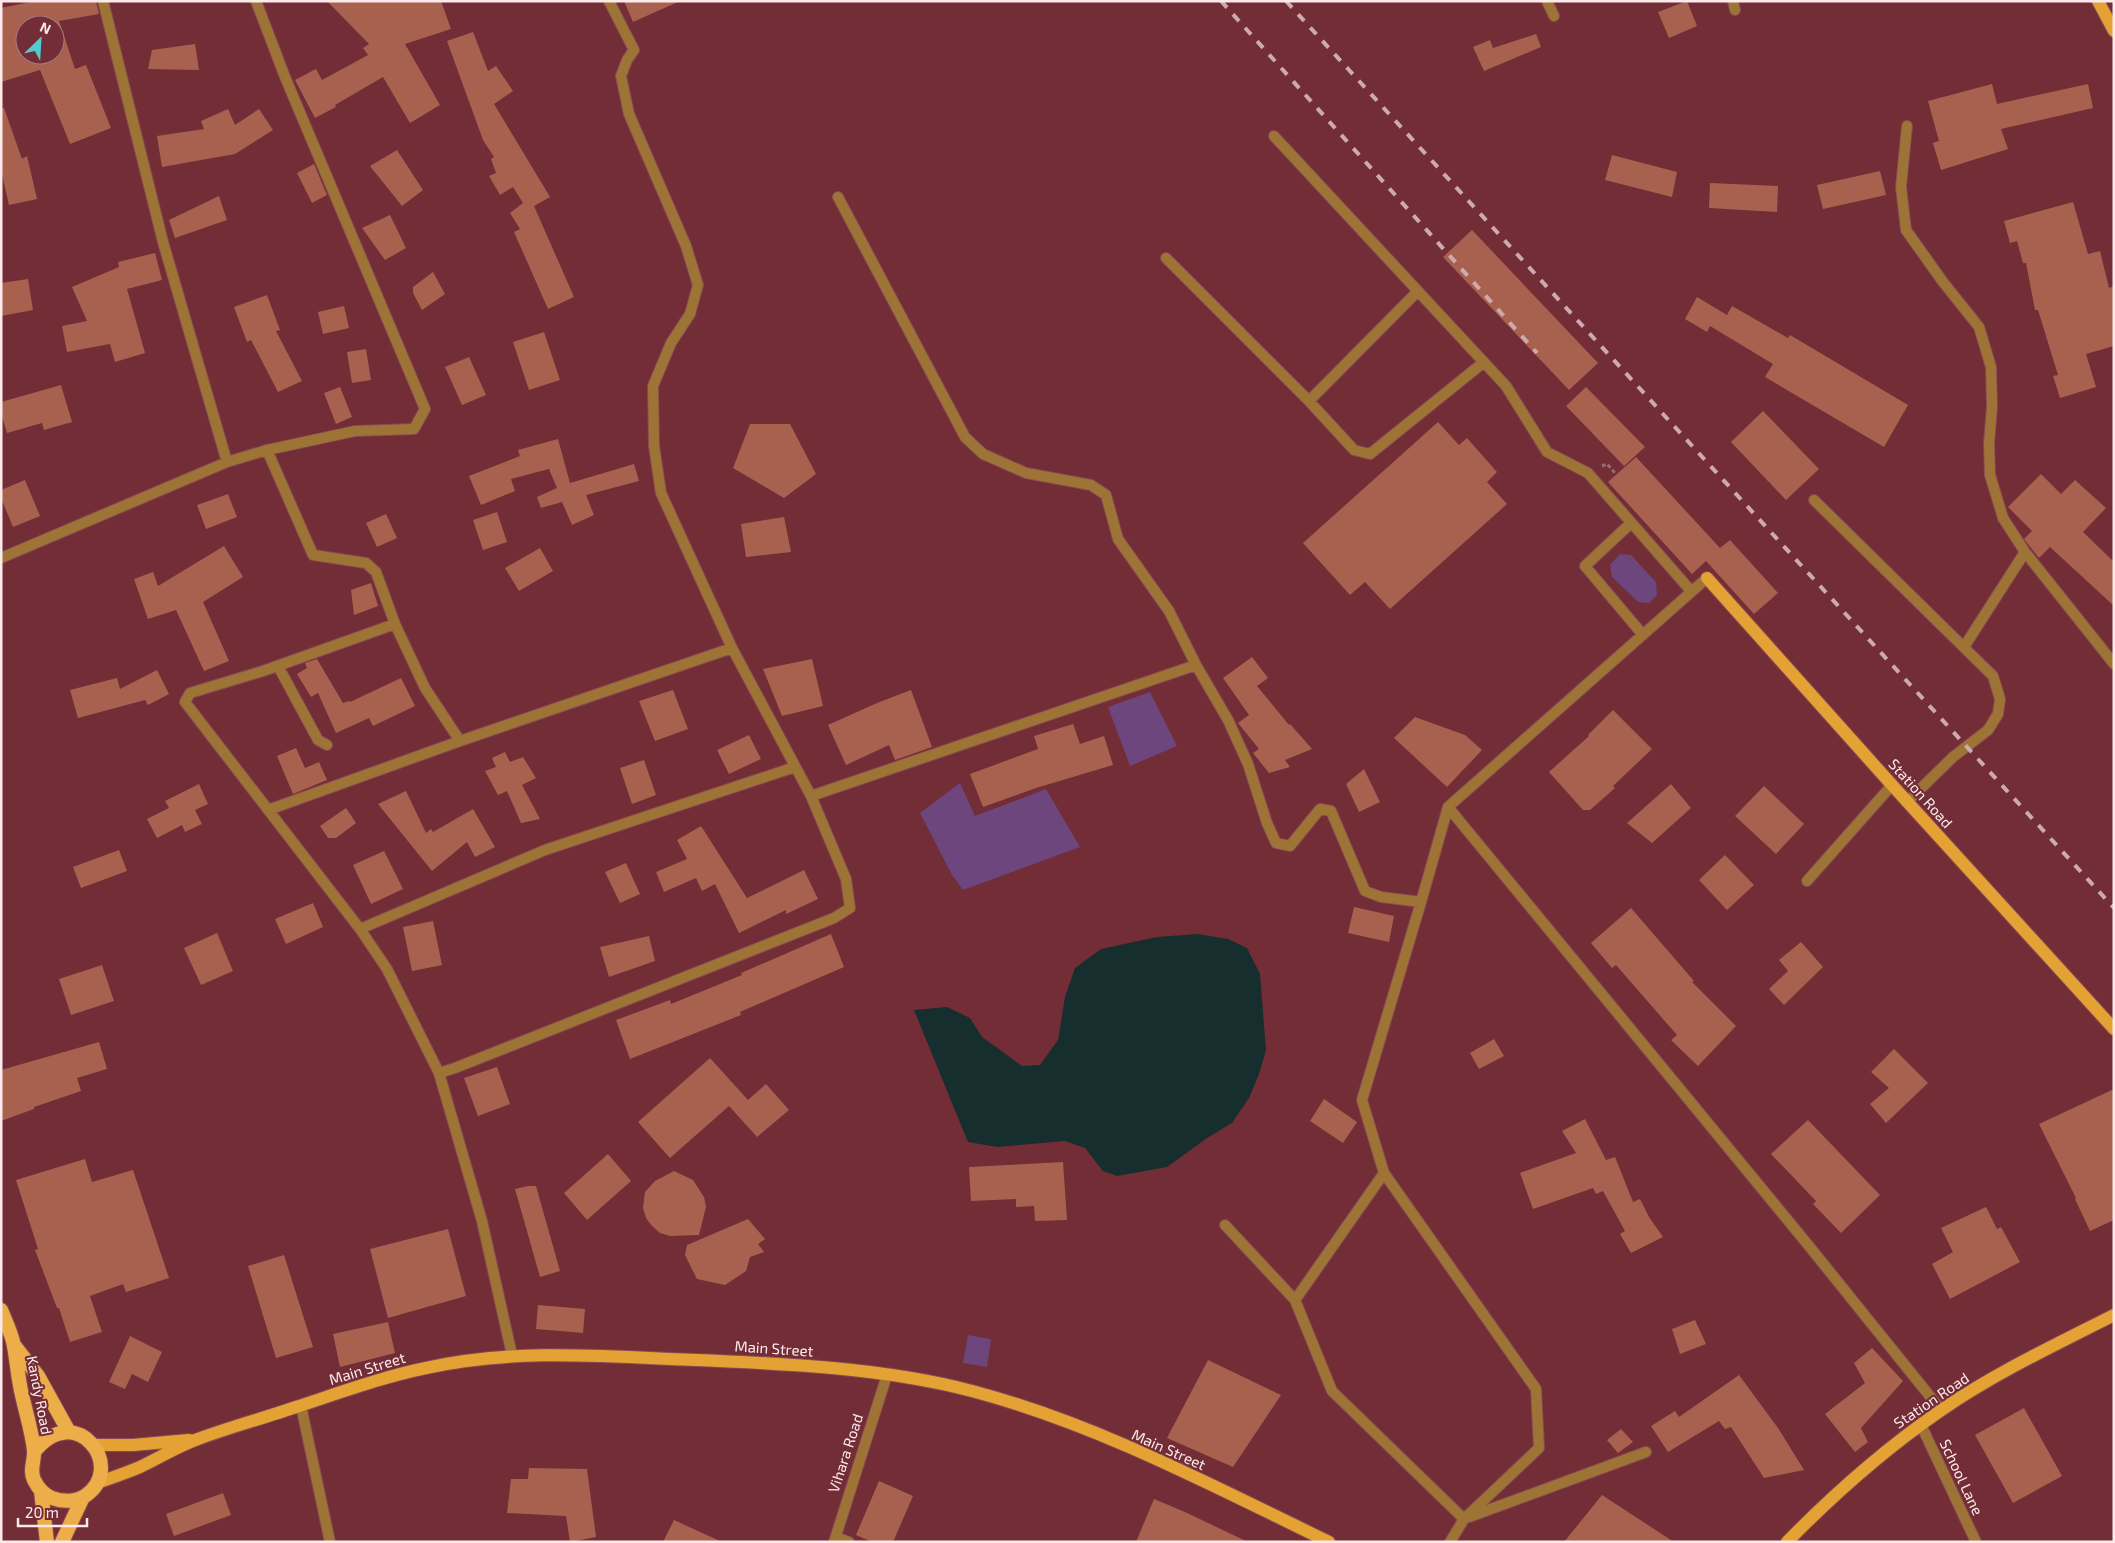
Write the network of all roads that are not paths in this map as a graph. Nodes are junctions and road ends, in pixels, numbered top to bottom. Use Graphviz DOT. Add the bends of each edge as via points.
graph roads {
  1 [pos="103,1"];
  2 [pos="256,1"];
  3 [pos="609,1"];
  4 [pos="1547,1"];
  5 [pos="2098,1"];
  6 [pos="1554,16"];
  7 [pos="2114,31"];
  8 [pos="1907,126"];
  9 [pos="1274,136"];
  10 [pos="838,197"];
  11 [pos="1166,258"];
  12 [pos="1418,291"];
  13 [pos="1484,362"];
  14 [pos="1309,401"];
  15 [pos="267,450"];
  16 [pos="227,462"];
  17 [pos="1814,500"];
  18 [pos="1632,523"];
  19 [pos="2025,552"];
  20 [pos="1,558"];
  21 [pos="1707,578"];
  22 [pos="1692,592"];
  23 [pos="395,624"];
  24 [pos="1643,634"];
  25 [pos="1964,647"];
  26 [pos="732,648"];
  27 [pos="2114,664"];
  28 [pos="1196,665"];
  29 [pos="278,666"];
  30 [pos="460,741"];
  31 [pos="327,745"];
  32 [pos="795,767"];
  33 [pos="1892,785"];
  34 [pos="811,796"];
  35 [pos="1907,802"];
  36 [pos="1448,807"];
  37 [pos="268,810"];
  38 [pos="1806,881"];
  39 [pos="1421,902"];
  40 [pos="360,929"];
  41 [pos="2114,1029"];
  42 [pos="439,1073"];
  43 [pos="1384,1173"];
  44 [pos="1225,1225"];
  45 [pos="1295,1300"];
  46 [pos="1,1310"];
  47 [pos="2114,1315"];
  48 [pos="14,1344"];
  49 [pos="512,1355"];
  50 [pos="887,1375"];
  51 [pos="301,1406"];
  52 [pos="1941,1410"];
  53 [pos="1921,1425"];
  54 [pos="69,1432"];
  55 [pos="196,1440"];
  56 [pos="94,1445"];
  57 [pos="34,1452"];
  58 [pos="1646,1452"];
  59 [pos="97,1483"];
  60 [pos="41,1491"];
  61 [pos="83,1497"];
  62 [pos="1464,1519"];
  63 [pos="835,1539"];
  64 [pos="47,1542"];
  65 [pos="62,1542"];
  66 [pos="330,1542"];
  67 [pos="849,1542"];
  68 [pos="1329,1542"];
  69 [pos="1450,1542"];
  70 [pos="1787,1542"];
  71 [pos="1976,1542"];
  1 -- 16 [label="street" via="163,242"];
  2 -- 15 [label="street" via="425,409 414,429 355,431"];
  3 -- 26 [label="street" via="634,50 621,76 629,114 686,246 698,285 690,314 671,343 654,386 654,446 660,493"];
  4 -- 6 [label="street"];
  5 -- 7 [label="main road"];
  8 -- 19 [label="street" via="1902,187 1906,230 1979,327 1991,367 1990,475 2003,518"];
  9 -- 12 [label="street"];
  10 -- 28 [label="street" via="965,437 983,454 1026,473 1091,485 1106,495 1118,540 1169,611"];
  11 -- 14 [label="street"];
  12 -- 13 [label="street"];
  12 -- 14 [label="street"];
  13 -- 14 [label="street" via="1370,454 1354,450"];
  13 -- 18 [label="street" via="1506,386 1547,452 1588,473"];
  15 -- 16 [label="street"];
  15 -- 23 [label="street" via="313,555 366,564 376,572"];
  16 -- 20 [label="street"];
  17 -- 25 [label="street"];
  18 -- 22 [label="street"];
  18 -- 24 [label="street" via="1585,566"];
  19 -- 25 [label="street"];
  19 -- 27 [label="street"];
  21 -- 22 [label="street"];
  21 -- 33 [label="main road, Station Road"];
  22 -- 24 [label="street"];
  23 -- 29 [label="street"];
  23 -- 30 [label="street" via="425,688"];
  24 -- 36 [label="street"];
  25 -- 35 [label="street" via="1994,676 2000,699 1998,714 1988,730 1953,757"];
  26 -- 30 [label="street"];
  26 -- 32 [label="street"];
  28 -- 34 [label="street"];
  28 -- 39 [label="street" via="1228,720 1248,764 1276,843 1290,846 1320,809 1331,811 1365,891"];
  29 -- 31 [label="street" via="318,740"];
  29 -- 37 [label="street" via="190,693 185,702"];
  30 -- 37 [label="street"];
  32 -- 34 [label="street"];
  32 -- 40 [label="street" via="545,850"];
  33 -- 35 [label="main road, Station Road"];
  33 -- 38 [label="street"];
  34 -- 42 [label="street" via="846,879 850,908 825,922"];
  35 -- 41 [label="main road, Station Road"];
  36 -- 39 [label="street"];
  36 -- 52 [label="street"];
  37 -- 40 [label="street"];
  39 -- 43 [label="street" via="1362,1100"];
  40 -- 42 [label="street" via="388,969"];
  42 -- 49 [label="street" via="482,1221"];
  43 -- 45 [label="street"];
  43 -- 62 [label="street" via="1536,1389 1539,1448"];
  44 -- 45 [label="street"];
  45 -- 62 [label="street" via="1332,1391"];
  46 -- 48 [label="highway, Kandy Road"];
  47 -- 52 [label="main road, Station Road" via="2027,1359"];
  48 -- 54 [label="highway, Kandy Road" via="38,1376"];
  48 -- 57 [label="highway, Kandy Road"];
  49 -- 50 [label="main road, Main Street" via="746,1362"];
  49 -- 51 [label="main road, Main Street" via="424,1368"];
  50 -- 63 [label="street, Vihara Road"];
  50 -- 68 [label="main road, Main Street" via="969,1390 1044,1413 1162,1463"];
  51 -- 55 [label="main road, Main Street"];
  51 -- 66 [label="street"];
  52 -- 53 [label="main road, Station Road"];
  53 -- 70 [label="main road, Station Road" via="1868,1465"];
  53 -- 71 [label="street, School Lane"];
  54 -- 56 [label="highway" via="83,1436"];
  54 -- 57 [label="highway" via="43,1440"];
  55 -- 56 [label="main road, Main Street"];
  55 -- 59 [label="main road, Main Street"];
  56 -- 59 [label="highway" via="100,1457"];
  57 -- 60 [label="highway" via="32,1472"];
  58 -- 62 [label="street"];
  59 -- 61 [label="highway"];
  60 -- 61 [label="highway" via="61,1501"];
  60 -- 64 [label="highway"];
  61 -- 65 [label="highway"];
  62 -- 69 [label="street"];
  63 -- 67 [label="street"];
}
